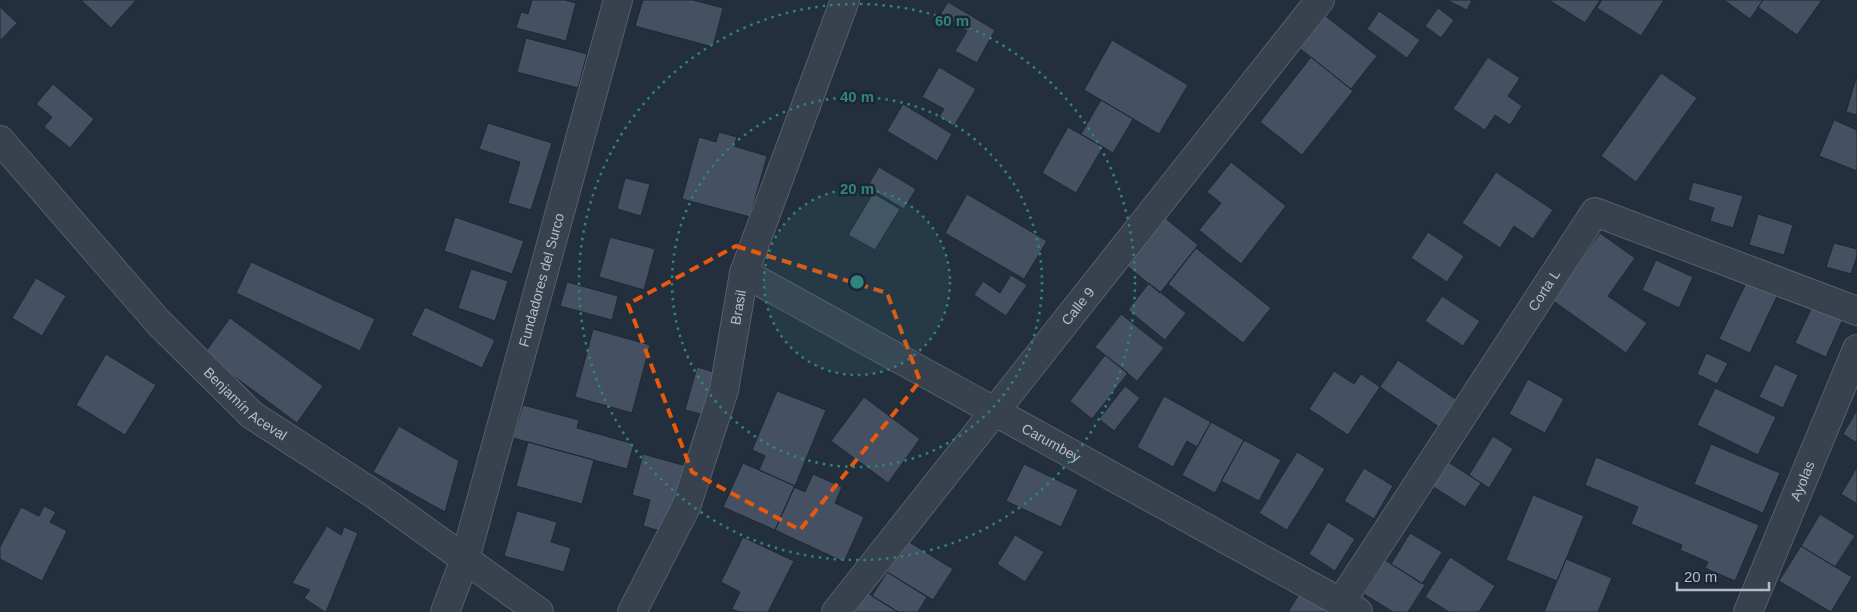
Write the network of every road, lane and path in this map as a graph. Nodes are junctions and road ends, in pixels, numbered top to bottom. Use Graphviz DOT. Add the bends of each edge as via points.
graph roads {
  1 [pos="618,0"];
  2 [pos="845,0"];
  3 [pos="1320,0"];
  4 [pos="0,140"];
  5 [pos="744,272"];
  6 [pos="1857,312"];
  7 [pos="1857,349"];
  8 [pos="995,411"];
  9 [pos="465,559"];
  10 [pos="1350,607"];
  11 [pos="445,612"];
  12 [pos="540,612"];
  13 [pos="632,612"];
  14 [pos="836,612"];
  15 [pos="1748,612"];
  1 -- 9 [label="street, Fundadores del Surco"];
  2 -- 5 [label="street, Brasil"];
  3 -- 8 [label="street, Calle 9"];
  4 -- 9 [label="street, Benjamín Aceval" via="159,323 252,415 374,494"];
  5 -- 8 [label="street, Carumbey"];
  5 -- 13 [label="street, Brasil" via="724,390 686,507"];
  6 -- 10 [label="street, Corta L" via="1595,212"];
  7 -- 15 [label="street, Ayolas"];
  8 -- 10 [label="street, Carumbey"];
  8 -- 14 [label="street, Calle 9"];
  9 -- 11 [label="street, Fundadores del Surco"];
  9 -- 12 [label="street, Benjamín Aceval"];
}
